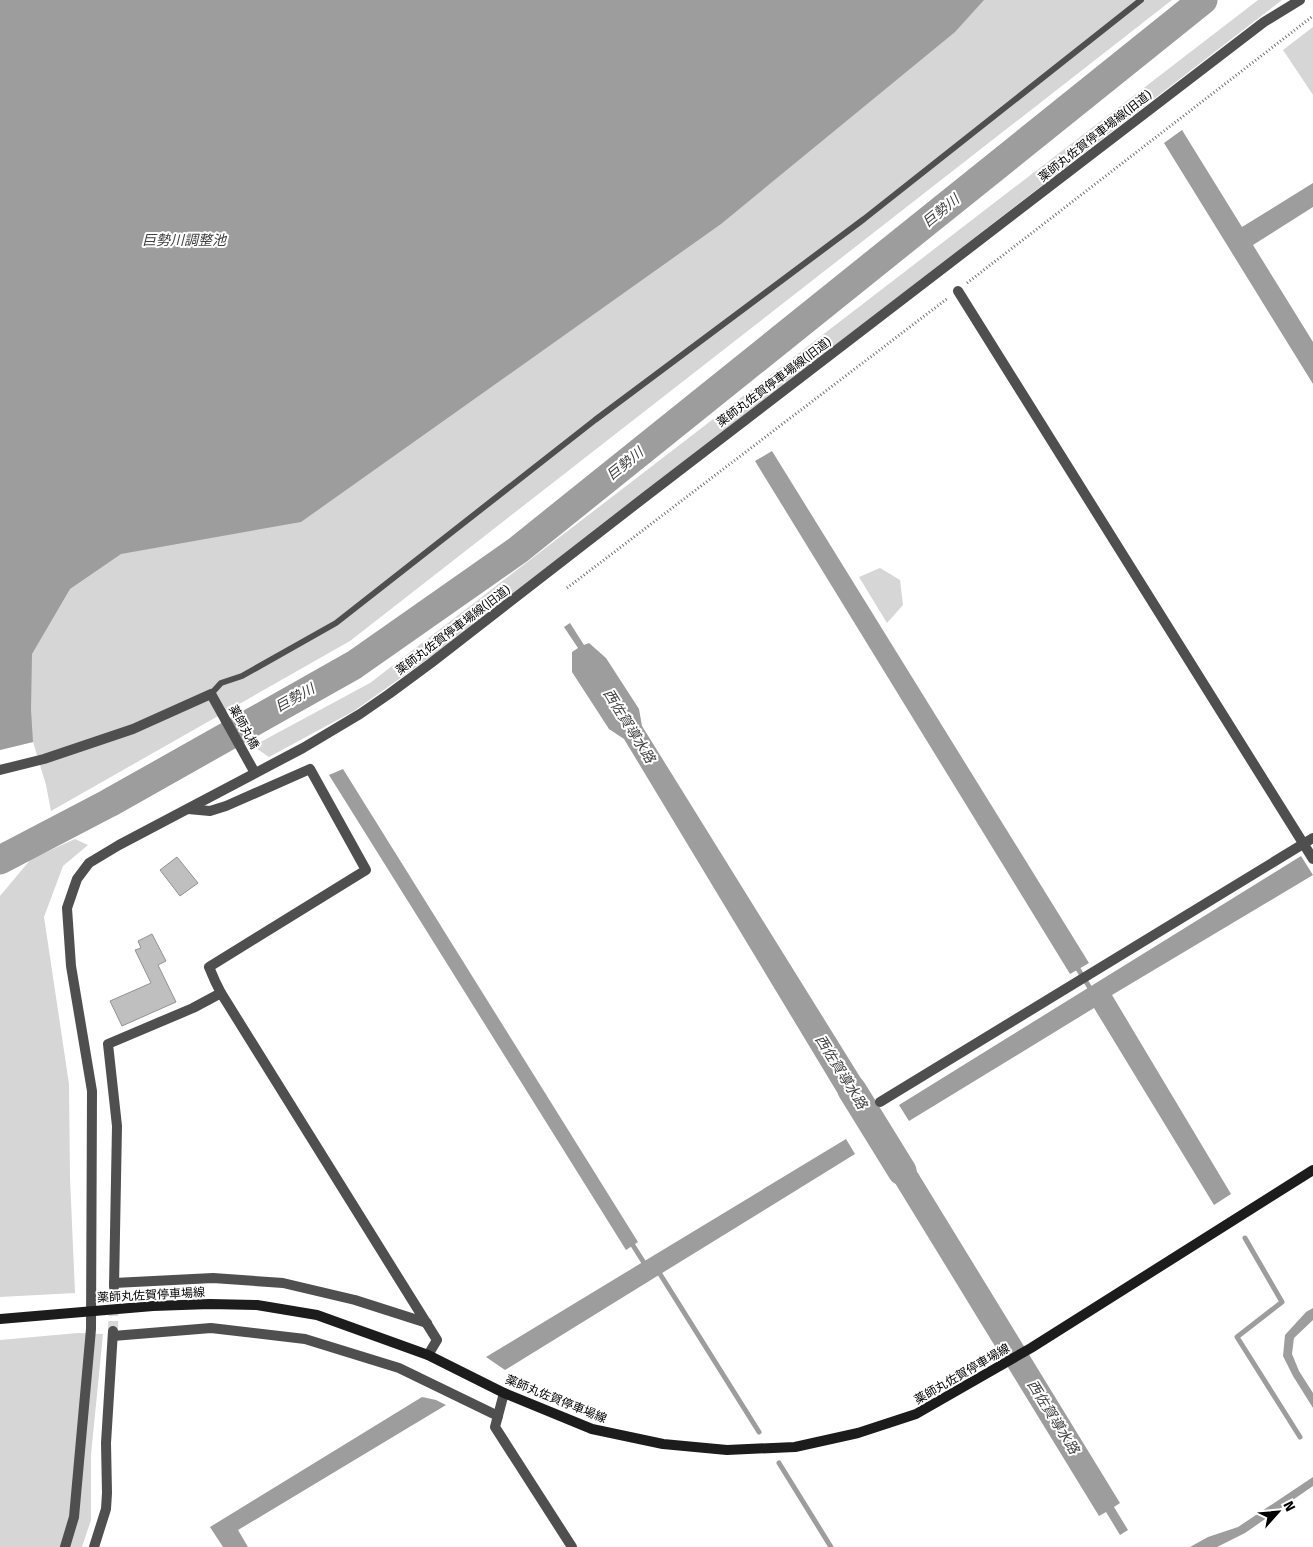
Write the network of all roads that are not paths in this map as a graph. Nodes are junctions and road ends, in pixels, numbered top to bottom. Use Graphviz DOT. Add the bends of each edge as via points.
graph roads {
  1 [pos="1141,0"];
  2 [pos="1300,0"];
  3 [pos="958,290"];
  4 [pos="211,694"];
  5 [pos="0,770"];
  6 [pos="255,773"];
  7 [pos="188,809"];
  8 [pos="1313,838"];
  9 [pos="1303,844"];
  10 [pos="1312,857"];
  11 [pos="221,993"];
  12 [pos="880,1102"];
  13 [pos="1313,1170"];
  14 [pos="88,1311"];
  15 [pos="0,1319"];
  16 [pos="427,1323"];
  17 [pos="428,1355"];
  18 [pos="504,1393"];
  19 [pos="498,1416"];
  20 [pos="65,1547"];
  21 [pos="94,1547"];
  22 [pos="572,1547"];
  1 -- 4 [label="lane" via="864,219 595,420 336,624 242,676 221,684"];
  2 -- 6 [label="street, 薬師丸佐賀停車場線(旧道)" via="1264,22 417,674 360,714"];
  3 -- 9 [label="street"];
  4 -- 5 [label="street" via="133,729"];
  4 -- 6 [label="street, 薬師丸橋"];
  6 -- 7 [label="street, 薬師丸佐賀停車場線(旧道)"];
  7 -- 11 [label="street" via="210,811 226,806 310,769 366,870 209,967"];
  7 -- 14 [label="street, 薬師丸佐賀停車場線(旧道)" via="89,863 77,879 68,908 71,966 92,1091"];
  8 -- 9 [label="street"];
  9 -- 10 [label="street"];
  9 -- 12 [label="street"];
  11 -- 16 [label="street"];
  11 -- 16 [label="street" via="108,1044 117,1126 114,1285 213,1278 283,1283 355,1300"];
  13 -- 18 [label="main road, 薬師丸佐賀停車場線" via="1031,1348 916,1414 858,1433 796,1447 727,1450 663,1444 592,1430"];
  14 -- 15 [label="main road, 薬師丸佐賀停車場線"];
  14 -- 17 [label="main road, 薬師丸佐賀停車場線" via="210,1304 257,1305 317,1315"];
  14 -- 20 [label="street, 薬師丸佐賀停車場線(旧道)" via="91,1329 74,1517"];
  16 -- 17 [label="street" via="437,1340"];
  17 -- 18 [label="main road, 薬師丸佐賀停車場線"];
  18 -- 19 [label="street"];
  19 -- 21 [label="street" via="399,1368 305,1339 211,1328 113,1333 106,1443 108,1493"];
  19 -- 22 [label="street" via="495,1427"];
}
